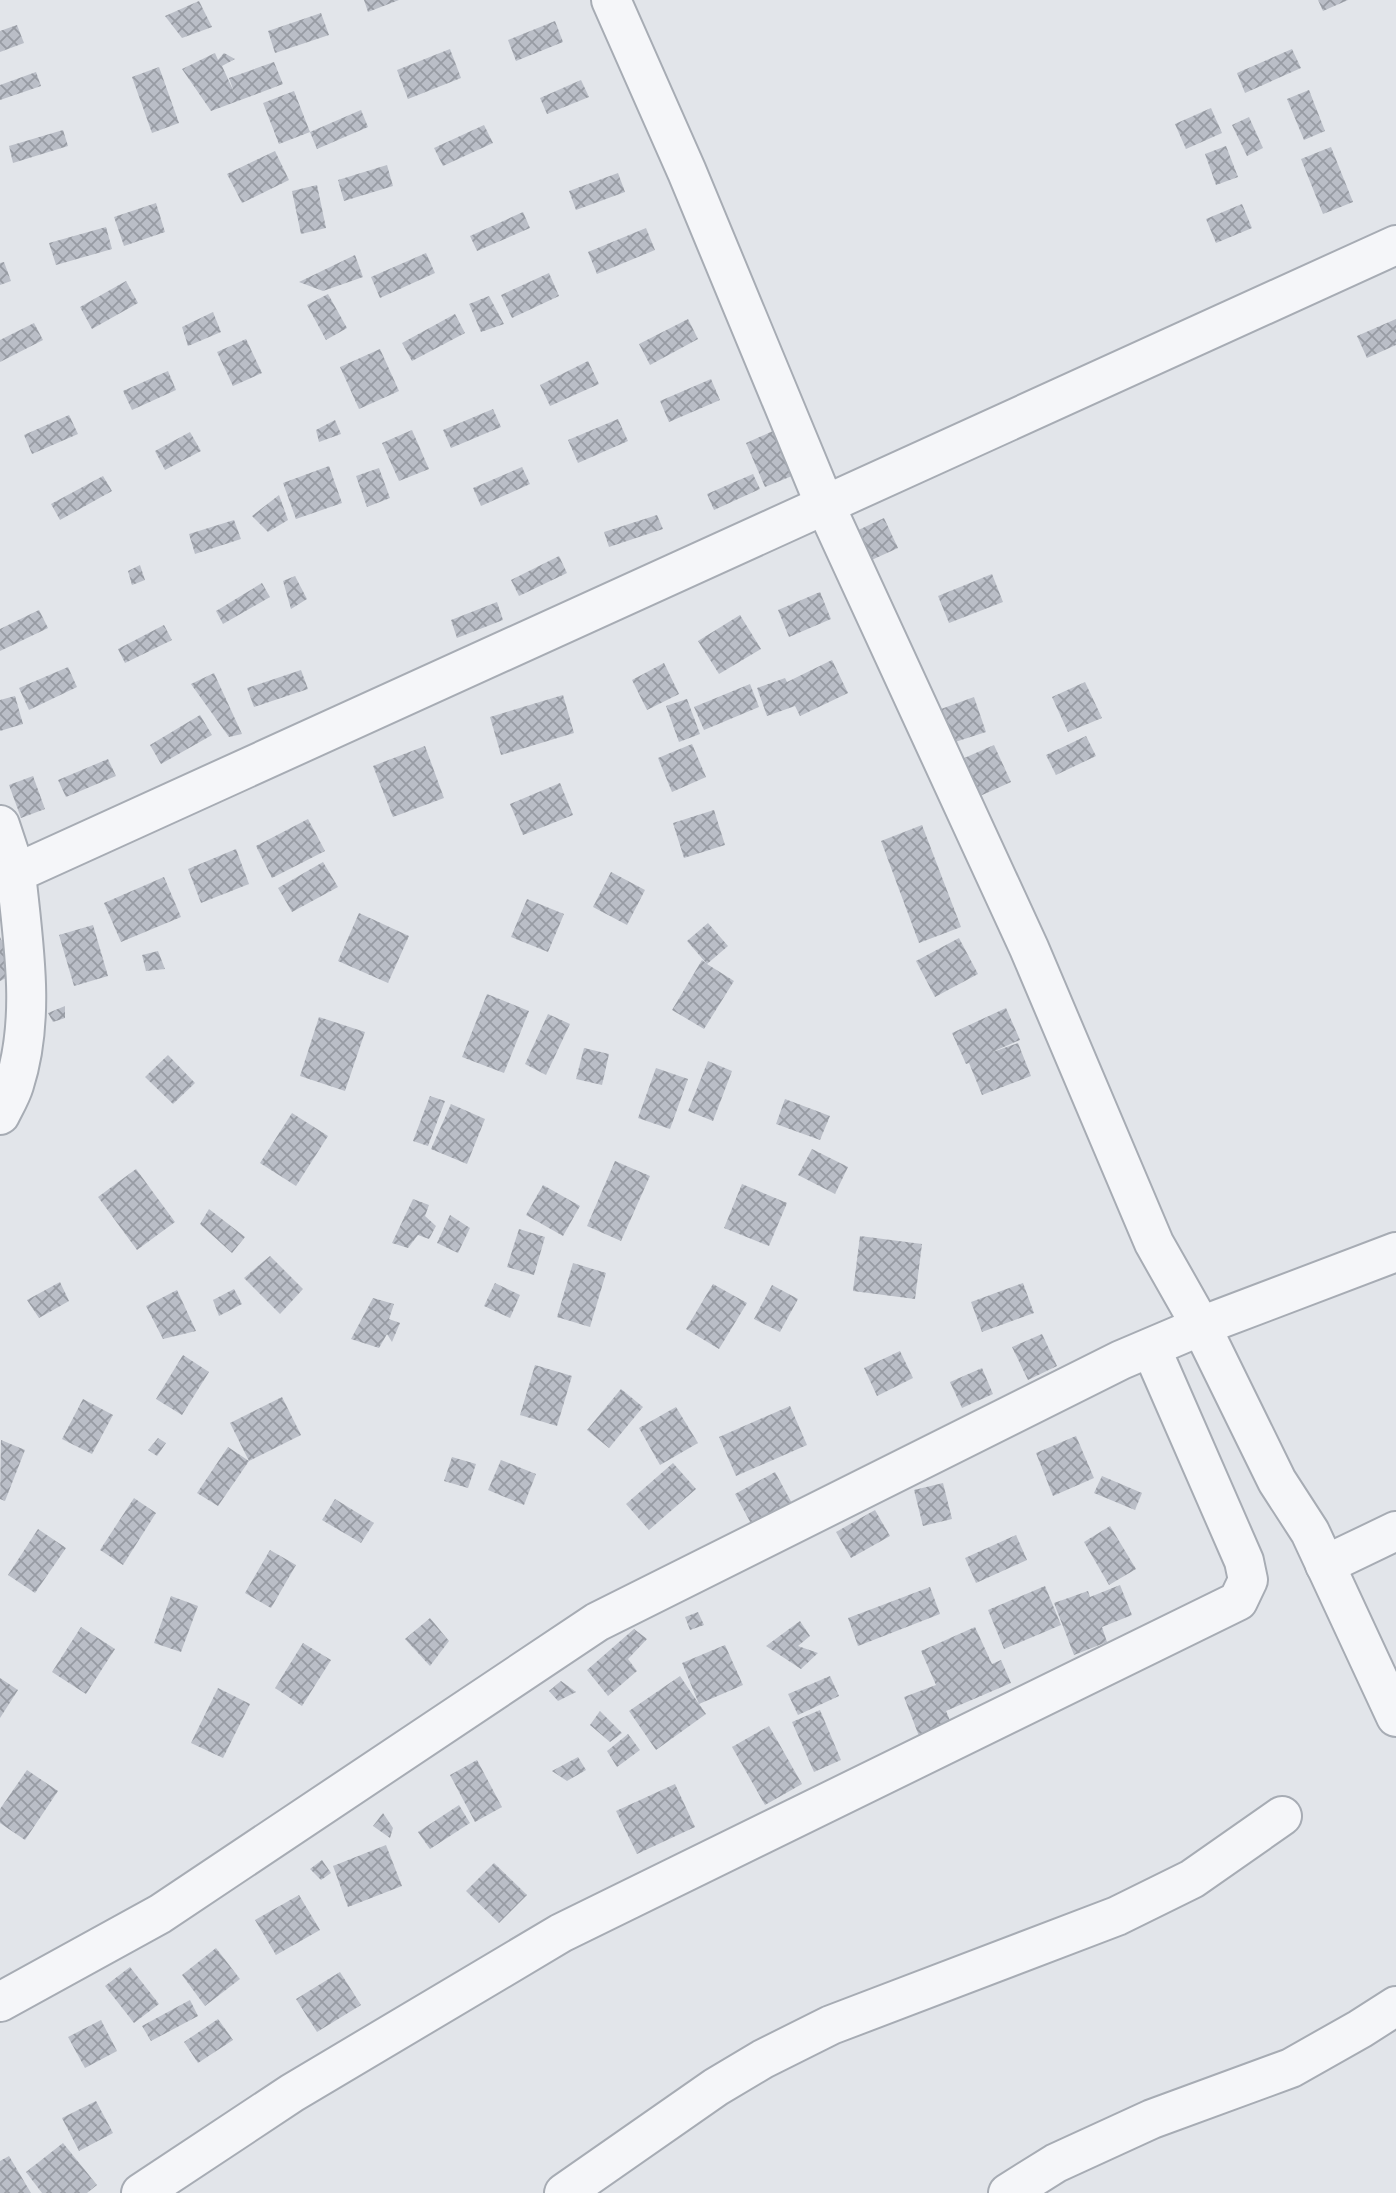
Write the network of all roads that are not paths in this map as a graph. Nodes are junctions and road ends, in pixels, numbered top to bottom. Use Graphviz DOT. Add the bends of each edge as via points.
graph roads {
  1 [pos="611,0"];
  2 [pos="1396,245"];
  3 [pos="825,505"];
  4 [pos="0,825"];
  5 [pos="16,873"];
  6 [pos="0,1115"];
  7 [pos="1396,1252"];
  8 [pos="1201,1326"];
  9 [pos="1151,1349"];
  10 [pos="1396,1531"];
  11 [pos="1325,1565"];
  12 [pos="1396,1717"];
  13 [pos="1282,1816"];
  14 [pos="0,2002"];
  15 [pos="1396,2007"];
  16 [pos="141,2193"];
  17 [pos="564,2193"];
  18 [pos="1008,2193"];
  1 -- 3 [label="street"];
  2 -- 3 [label="street"];
  3 -- 5 [label="street"];
  3 -- 8 [label="street" via="1029,948 1154,1242"];
  4 -- 5 [label="street"];
  5 -- 6 [label="street" via="26,1016 14,1086"];
  7 -- 8 [label="street"];
  8 -- 9 [label="street"];
  8 -- 11 [label="street" via="1277,1481"];
  9 -- 14 [label="street" via="597,1622 160,1914"];
  9 -- 16 [label="street" via="1244,1561 1248,1580 1238,1601 561,1933 292,2093"];
  10 -- 11 [label="street"];
  11 -- 12 [label="street"];
  13 -- 17 [label="street" via="1192,1879 1117,1916 831,2025 763,2059"];
  15 -- 18 [label="street" via="1291,2068 1152,2119 1056,2163"];
}
